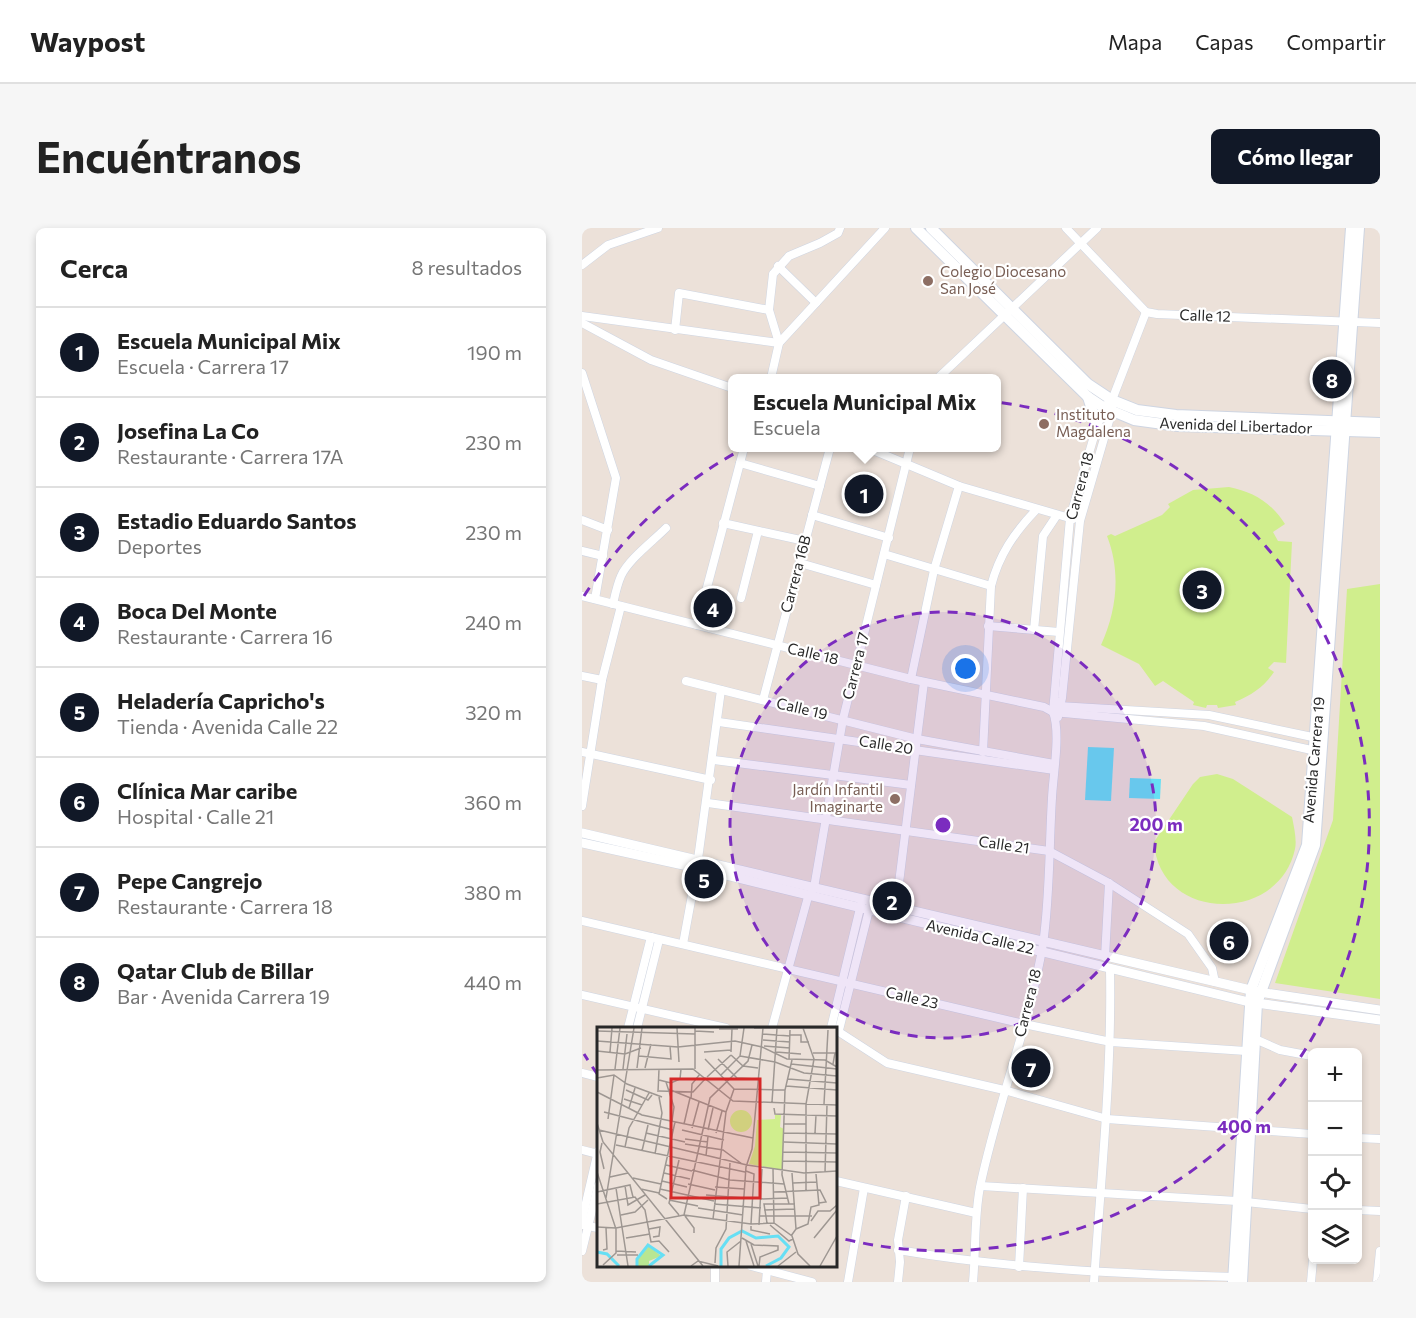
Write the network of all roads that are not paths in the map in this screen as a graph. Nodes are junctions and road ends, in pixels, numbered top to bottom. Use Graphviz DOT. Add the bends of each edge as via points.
graph roads {
  1 [pos="658,228"];
  2 [pos="840,228"];
  3 [pos="885,228"];
  4 [pos="916,228"];
  5 [pos="931,228"];
  6 [pos="1065,228"];
  7 [pos="1097,228"];
  8 [pos="1351,228"];
  9 [pos="1359,228"];
  10 [pos="1080,243"];
  11 [pos="582,265"];
  12 [pos="778,266"];
  13 [pos="816,303"];
  14 [pos="769,310"];
  15 [pos="1146,312"];
  16 [pos="1009,313"];
  17 [pos="582,316"];
  18 [pos="1350,322"];
  19 [pos="582,323"];
  20 [pos="1380,323"];
  21 [pos="675,330"];
  22 [pos="780,343"];
  23 [pos="582,373"];
  24 [pos="772,374"];
  25 [pos="942,374"];
  26 [pos="728,387"];
  27 [pos="1088,398"];
  28 [pos="1109,406"];
  29 [pos="1380,423"];
  30 [pos="1342,425"];
  31 [pos="1096,426"];
  32 [pos="1380,432"];
  33 [pos="743,452"];
  34 [pos="829,452"];
  35 [pos="879,452"];
  36 [pos="908,452"];
  37 [pos="740,464"];
  38 [pos="904,464"];
  39 [pos="820,486"];
  40 [pos="958,486"];
  41 [pos="1036,510"];
  42 [pos="812,515"];
  43 [pos="1057,515"];
  44 [pos="1070,518"];
  45 [pos="582,520"];
  46 [pos="1080,521"];
  47 [pos="723,523"];
  48 [pos="666,528"];
  49 [pos="608,530"];
  50 [pos="758,531"];
  51 [pos="889,538"];
  52 [pos="805,541"];
  53 [pos="582,551"];
  54 [pos="884,554"];
  55 [pos="603,556"];
  56 [pos="800,563"];
  57 [pos="934,570"];
  58 [pos="876,585"];
  59 [pos="991,586"];
  60 [pos="582,596"];
  61 [pos="741,598"];
  62 [pos="595,599"];
  63 [pos="617,605"];
  64 [pos="697,625"];
  65 [pos="988,626"];
  66 [pos="1034,630"];
  67 [pos="1059,632"];
  68 [pos="777,645"];
  69 [pos="855,664"];
  70 [pos="582,676"];
  71 [pos="911,679"];
  72 [pos="602,680"];
  73 [pos="686,681"];
  74 [pos="924,682"];
  75 [pos="721,690"];
  76 [pos="986,694"];
  77 [pos="762,700"];
  78 [pos="1057,711"];
  79 [pos="843,719"];
  80 [pos="719,722"];
  81 [pos="840,738"];
  82 [pos="917,739"];
  83 [pos="1320,739"];
  84 [pos="916,750"];
  85 [pos="983,750"];
  86 [pos="1319,752"];
  87 [pos="586,753"];
  88 [pos="982,759"];
  89 [pos="714,760"];
  90 [pos="1054,767"];
  91 [pos="835,776"];
  92 [pos="711,780"];
  93 [pos="911,785"];
  94 [pos="708,803"];
  95 [pos="582,806"];
  96 [pos="826,818"];
  97 [pos="905,831"];
  98 [pos="582,833"];
  99 [pos="582,843"];
  100 [pos="1049,851"];
  101 [pos="698,864"];
  102 [pos="1108,883"];
  103 [pos="814,888"];
  104 [pos="808,897"];
  105 [pos="866,905"];
  106 [pos="896,908"];
  107 [pos="582,921"];
  108 [pos="655,939"];
  109 [pos="683,944"];
  110 [pos="1042,948"];
  111 [pos="1105,957"];
  112 [pos="788,968"];
  113 [pos="1110,969"];
  114 [pos="845,982"];
  115 [pos="1215,982"];
  116 [pos="582,995"];
  117 [pos="1254,997"];
  118 [pos="632,1008"];
  119 [pos="641,1010"];
  120 [pos="1380,1010"];
  121 [pos="1380,1020"];
  122 [pos="1024,1024"];
  123 [pos="628,1027"];
  124 [pos="637,1027"];
  125 [pos="717,1027"];
  126 [pos="773,1027"];
  127 [pos="835,1027"];
  128 [pos="837,1031"];
  129 [pos="1255,1039"];
  130 [pos="1111,1042"];
  131 [pos="1246,1052"];
  132 [pos="1308,1055"];
  133 [pos="582,1073"];
  134 [pos="597,1077"];
  135 [pos="1004,1090"];
  136 [pos="1107,1119"];
  137 [pos="1245,1129"];
  138 [pos="1308,1134"];
  139 [pos="1362,1138"];
  140 [pos="1380,1139"];
  141 [pos="582,1150"];
  142 [pos="597,1153"];
  143 [pos="597,1158"];
  144 [pos="837,1181"];
  145 [pos="981,1186"];
  146 [pos="864,1188"];
  147 [pos="1023,1188"];
  148 [pos="597,1189"];
  149 [pos="1100,1193"];
  150 [pos="906,1196"];
  151 [pos="1242,1201"];
  152 [pos="1308,1209"];
  153 [pos="1362,1210"];
  154 [pos="1380,1211"];
  155 [pos="976,1213"];
  156 [pos="584,1223"];
  157 [pos="898,1250"];
  158 [pos="582,1251"];
  159 [pos="1380,1251"];
  160 [pos="975,1263"];
  161 [pos="1313,1264"];
  162 [pos="716,1267"];
  163 [pos="755,1267"];
  164 [pos="1019,1267"];
  165 [pos="767,1270"];
  166 [pos="1095,1278"];
  167 [pos="1236,1280"];
  168 [pos="715,1282"];
  169 [pos="766,1282"];
  170 [pos="812,1282"];
  171 [pos="848,1282"];
  172 [pos="898,1282"];
  173 [pos="973,1282"];
  174 [pos="1311,1282"];
  175 [pos="1377,1282"];
  1 -- 11 [label="street" via="608,245"];
  2 -- 12 [label="street" via="838,233 789,256"];
  3 -- 13 [label="street"];
  4 -- 16 [label="main road, Avenida del Libertador"];
  5 -- 16 [label="main road, Avenida del Libertador"];
  6 -- 10 [label="street"];
  7 -- 10 [label="street"];
  8 -- 18 [label="main road, Avenida Carrera 19"];
  9 -- 18 [label="main road, Avenida Carrera 19"];
  10 -- 15 [label="street"];
  10 -- 16 [label="street"];
  12 -- 13 [label="street"];
  12 -- 14 [label="street" via="773,274"];
  13 -- 22 [label="street"];
  14 -- 21 [label="street" via="679,293"];
  14 -- 22 [label="street"];
  15 -- 18 [label="street, Calle 12"];
  15 -- 28 [label="street, Carrera 18"];
  16 -- 25 [label="street"];
  16 -- 27 [label="main road, Avenida del Libertador"];
  16 -- 28 [label="main road, Avenida del Libertador"];
  17 -- 21 [label="street"];
  18 -- 20 [label="street, Calle 12"];
  18 -- 30 [label="main road, Avenida Carrera 19"];
  19 -- 26 [label="street" via="651,360"];
  21 -- 22 [label="street"];
  22 -- 24 [label="street"];
  23 -- 49 [label="street" via="616,478"];
  27 -- 28 [label="main road, Avenida del Libertador"];
  27 -- 31 [label="main road"];
  28 -- 30 [label="main road, Avenida del Libertador" via="1134,420 1178,426"];
  28 -- 31 [label="street, Carrera 18"];
  28 -- 46 [label="street, Carrera 18"];
  29 -- 30 [label="main road, Avenida del Libertador"];
  30 -- 32 [label="main road, Avenida del Libertador"];
  30 -- 83 [label="main road, Avenida Carrera 19"];
  31 -- 44 [label="street, Carrera 18"];
  33 -- 37 [label="street"];
  34 -- 39 [label="street, Carrera 16B"];
  35 -- 38 [label="street"];
  36 -- 38 [label="street, Carrera 17"];
  37 -- 39 [label="street"];
  37 -- 47 [label="street"];
  38 -- 40 [label="street"];
  38 -- 51 [label="street, Carrera 17"];
  39 -- 42 [label="street, Carrera 16B"];
  40 -- 41 [label="street"];
  40 -- 57 [label="street"];
  41 -- 43 [label="street"];
  41 -- 59 [label="street" via="1017,530 998,561"];
  42 -- 51 [label="street"];
  42 -- 52 [label="street, Carrera 16B"];
  43 -- 44 [label="street"];
  43 -- 66 [label="street" via="1043,536"];
  44 -- 46 [label="street"];
  44 -- 67 [label="street, Carrera 18"];
  45 -- 49 [label="street"];
  46 -- 78 [label="street, Carrera 18"];
  47 -- 50 [label="street"];
  47 -- 64 [label="street"];
  48 -- 63 [label="street" via="632,559 621,576"];
  49 -- 55 [label="street"];
  50 -- 52 [label="street"];
  50 -- 61 [label="street"];
  51 -- 54 [label="street, Carrera 17"];
  52 -- 56 [label="street, Carrera 16B"];
  53 -- 55 [label="street"];
  54 -- 57 [label="street"];
  54 -- 58 [label="street, Carrera 17"];
  55 -- 62 [label="street"];
  56 -- 58 [label="street"];
  56 -- 68 [label="street, Carrera 16B"];
  57 -- 59 [label="street"];
  57 -- 71 [label="street"];
  58 -- 69 [label="street, Carrera 17"];
  59 -- 65 [label="street"];
  60 -- 62 [label="street, Calle 18"];
  62 -- 63 [label="street, Calle 18"];
  63 -- 64 [label="street, Calle 18"];
  63 -- 72 [label="street"];
  64 -- 68 [label="street, Calle 18"];
  65 -- 66 [label="street"];
  65 -- 76 [label="street"];
  66 -- 67 [label="street"];
  67 -- 78 [label="street, Carrera 18"];
  68 -- 69 [label="street, Calle 18"];
  68 -- 77 [label="street, Carrera 16B"];
  69 -- 71 [label="street, Calle 18"];
  69 -- 79 [label="street, Carrera 17"];
  70 -- 72 [label="street"];
  71 -- 74 [label="street, Calle 18"];
  72 -- 87 [label="street"];
  73 -- 75 [label="street, Calle 19"];
  74 -- 76 [label="street, Calle 18"];
  74 -- 82 [label="street"];
  75 -- 77 [label="street, Calle 19"];
  75 -- 80 [label="street"];
  76 -- 78 [label="street, Calle 18"];
  76 -- 85 [label="street"];
  77 -- 79 [label="street, Calle 19"];
  78 -- 83 [label="street, Calle 18" via="1209,715"];
  78 -- 86 [label="street, Calle 18" via="1204,726"];
  78 -- 90 [label="street, Carrera 18"];
  79 -- 81 [label="street, Carrera 17"];
  79 -- 82 [label="street, Calle 19"];
  80 -- 81 [label="street, Calle 20"];
  80 -- 89 [label="street"];
  81 -- 84 [label="street, Calle 20"];
  81 -- 91 [label="street, Carrera 17"];
  82 -- 84 [label="street"];
  82 -- 85 [label="street, Calle 20"];
  83 -- 86 [label="main road, Avenida Carrera 19"];
  84 -- 88 [label="street, Calle 20"];
  84 -- 93 [label="street"];
  85 -- 88 [label="street"];
  85 -- 90 [label="street, Calle 20"];
  86 -- 117 [label="main road, Avenida Carrera 19" via="1307,844"];
  87 -- 92 [label="street"];
  87 -- 95 [label="street"];
  88 -- 90 [label="street, Calle 20"];
  89 -- 91 [label="street"];
  89 -- 92 [label="street"];
  90 -- 100 [label="street, Carrera 18"];
  91 -- 93 [label="street"];
  91 -- 96 [label="street, Carrera 17"];
  92 -- 94 [label="street"];
  93 -- 97 [label="street"];
  94 -- 96 [label="street, Calle 21"];
  94 -- 101 [label="street"];
  96 -- 97 [label="street, Calle 21"];
  96 -- 103 [label="street, Carrera 17"];
  97 -- 100 [label="street, Calle 21"];
  97 -- 106 [label="street"];
  98 -- 101 [label="street, Avenida Calle 22"];
  99 -- 101 [label="street, Avenida Calle 22"];
  100 -- 102 [label="street, Calle 21"];
  100 -- 110 [label="street, Carrera 18"];
  101 -- 103 [label="street, Avenida Calle 22"];
  101 -- 104 [label="street, Avenida Calle 22"];
  101 -- 109 [label="street"];
  102 -- 111 [label="street"];
  102 -- 115 [label="street, Calle 21" via="1188,934 1212,968"];
  103 -- 104 [label="street"];
  103 -- 105 [label="street, Avenida Calle 22"];
  104 -- 105 [label="street, Avenida Calle 22"];
  104 -- 112 [label="street"];
  105 -- 106 [label="street, Avenida Calle 22"];
  105 -- 110 [label="street, Avenida Calle 22"];
  105 -- 114 [label="street"];
  106 -- 110 [label="street, Avenida Calle 22"];
  107 -- 108 [label="street, Calle 23"];
  108 -- 109 [label="street, Calle 23"];
  108 -- 118 [label="street"];
  108 -- 119 [label="street"];
  109 -- 112 [label="street, Calle 23"];
  110 -- 111 [label="street, Avenida Calle 22"];
  110 -- 113 [label="street, Avenida Calle 22"];
  110 -- 122 [label="street, Carrera 18"];
  111 -- 115 [label="street, Avenida Calle 22"];
  112 -- 114 [label="street, Calle 23"];
  112 -- 126 [label="street"];
  113 -- 117 [label="street, Avenida Calle 22"];
  113 -- 130 [label="street"];
  114 -- 122 [label="street, Calle 23"];
  114 -- 127 [label="street"];
  115 -- 117 [label="street, Avenida Calle 22"];
  116 -- 118 [label="street"];
  117 -- 120 [label="street, Avenida Calle 22"];
  117 -- 121 [label="street, Avenida Calle 22"];
  117 -- 129 [label="main road, Avenida Carrera 19"];
  117 -- 131 [label="main road, Avenida Carrera 19"];
  118 -- 119 [label="street"];
  118 -- 123 [label="street"];
  119 -- 124 [label="street"];
  119 -- 125 [label="street"];
  122 -- 130 [label="street, Calle 23"];
  122 -- 135 [label="street, Carrera 18"];
  128 -- 135 [label="street" via="887,1063"];
  129 -- 132 [label="street" via="1280,1050"];
  129 -- 137 [label="main road, Avenida Carrera 19"];
  130 -- 131 [label="street, Calle 23"];
  130 -- 136 [label="street"];
  131 -- 137 [label="main road, Avenida Carrera 19"];
  133 -- 134 [label="street"];
  135 -- 136 [label="street"];
  135 -- 145 [label="street, Carrera 18"];
  136 -- 137 [label="street"];
  136 -- 149 [label="street"];
  137 -- 138 [label="street"];
  137 -- 151 [label="main road, Avenida Carrera 19"];
  139 -- 140 [label="street"];
  141 -- 142 [label="street"];
  143 -- 156 [label="street"];
  144 -- 146 [label="street"];
  145 -- 147 [label="street"];
  145 -- 155 [label="street, Carrera 18"];
  146 -- 150 [label="street"];
  146 -- 171 [label="street"];
  147 -- 149 [label="street"];
  147 -- 164 [label="street"];
  148 -- 156 [label="street"];
  149 -- 151 [label="street"];
  149 -- 166 [label="street"];
  150 -- 155 [label="street"];
  150 -- 157 [label="street"];
  151 -- 152 [label="street"];
  151 -- 167 [label="main road, Avenida Carrera 19"];
  153 -- 154 [label="street"];
  155 -- 160 [label="street, Carrera 18"];
  156 -- 158 [label="street"];
  157 -- 160 [label="street"];
  157 -- 172 [label="street"];
  159 -- 175 [label="street"];
  160 -- 164 [label="street"];
  160 -- 173 [label="street, Carrera 18"];
  161 -- 174 [label="street"];
  162 -- 168 [label="street"];
  163 -- 165 [label="street"];
  164 -- 166 [label="street"];
  165 -- 169 [label="street"];
  165 -- 170 [label="street"];
  166 -- 167 [label="street"];
}
